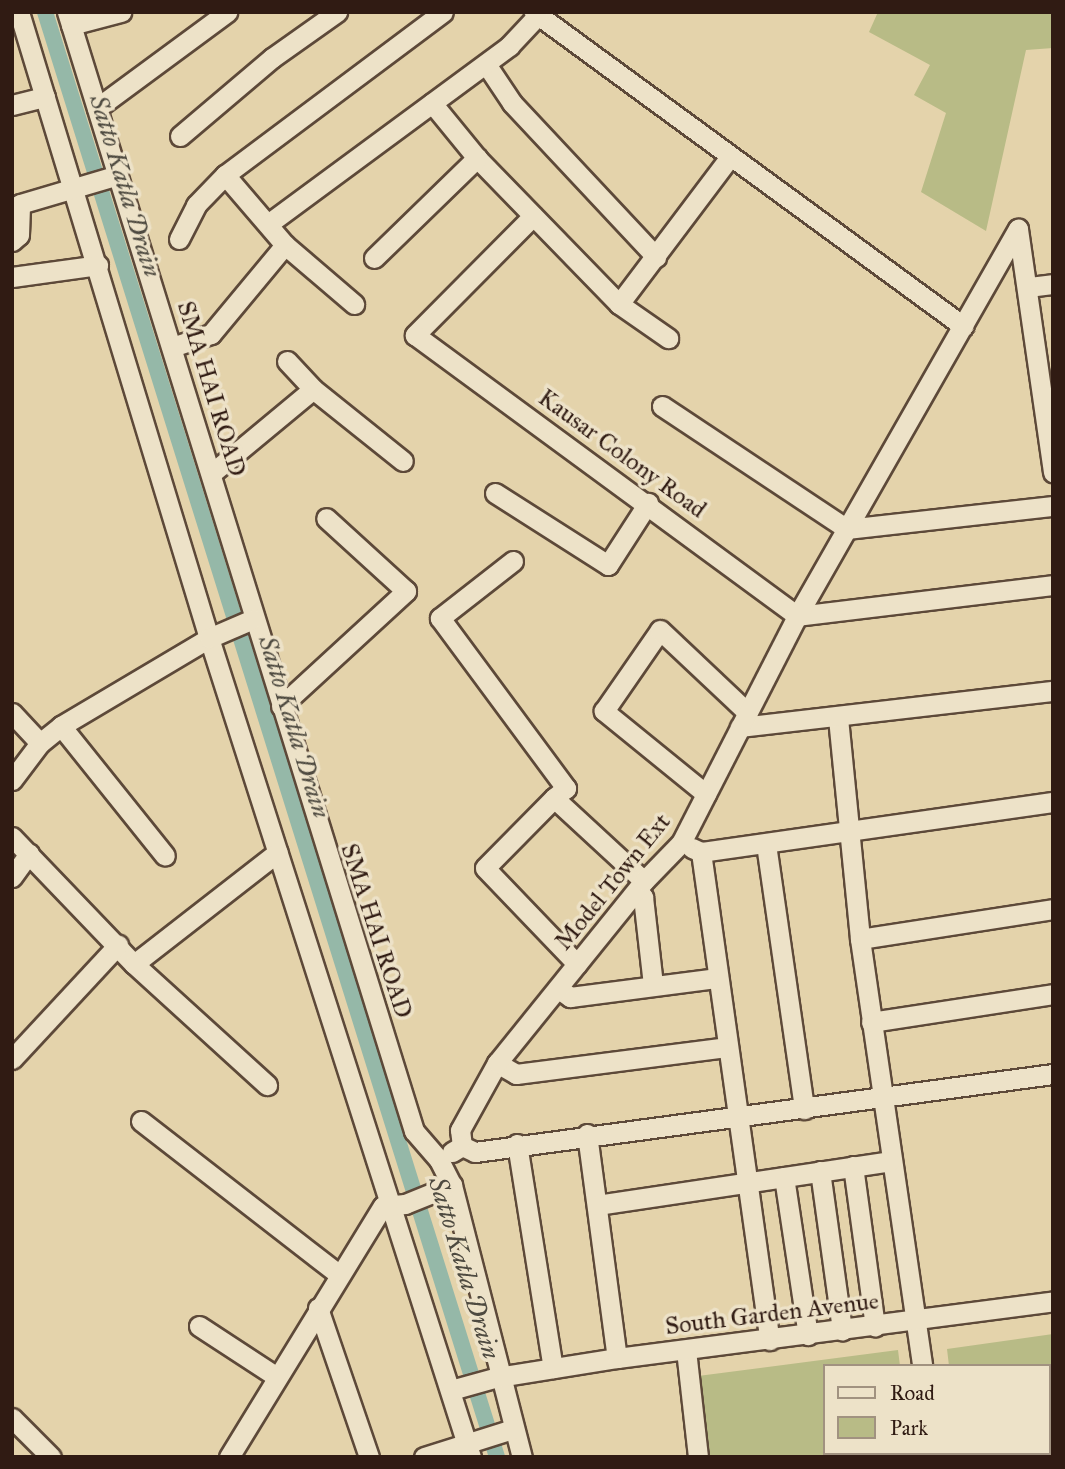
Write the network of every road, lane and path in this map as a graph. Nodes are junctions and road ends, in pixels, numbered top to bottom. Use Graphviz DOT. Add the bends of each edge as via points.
graph roads {
  1 [pos="19,12"];
  2 [pos="121,12"];
  3 [pos="227,12"];
  4 [pos="337,12"];
  5 [pos="443,12"];
  6 [pos="536,14"];
  7 [pos="69,19"];
  8 [pos="486,64"];
  9 [pos="45,97"];
  10 [pos="432,103"];
  11 [pos="12,105"];
  12 [pos="97,108"];
  13 [pos="180,136"];
  14 [pos="477,158"];
  15 [pos="729,158"];
  16 [pos="225,175"];
  17 [pos="113,177"];
  18 [pos="78,187"];
  19 [pos="533,215"];
  20 [pos="268,224"];
  21 [pos="179,239"];
  22 [pos="12,241"];
  23 [pos="285,246"];
  24 [pos="656,257"];
  25 [pos="374,258"];
  26 [pos="98,265"];
  27 [pos="12,277"];
  28 [pos="1053,284"];
  29 [pos="1030,287"];
  30 [pos="354,304"];
  31 [pos="619,304"];
  32 [pos="963,326"];
  33 [pos="668,338"];
  34 [pos="172,347"];
  35 [pos="287,362"];
  36 [pos="313,389"];
  37 [pos="662,406"];
  38 [pos="1050,420"];
  39 [pos="403,461"];
  40 [pos="212,473"];
  41 [pos="1053,473"];
  42 [pos="495,493"];
  43 [pos="648,503"];
  44 [pos="1053,506"];
  45 [pos="326,518"];
  46 [pos="848,529"];
  47 [pos="513,561"];
  48 [pos="1053,584"];
  49 [pos="797,616"];
  50 [pos="247,622"];
  51 [pos="214,636"];
  52 [pos="1053,691"];
  53 [pos="281,705"];
  54 [pos="12,713"];
  55 [pos="838,718"];
  56 [pos="743,720"];
  57 [pos="61,726"];
  58 [pos="40,743"];
  59 [pos="12,780"];
  60 [pos="706,794"];
  61 [pos="554,798"];
  62 [pos="1053,802"];
  63 [pos="848,829"];
  64 [pos="12,837"];
  65 [pos="681,844"];
  66 [pos="766,844"];
  67 [pos="278,852"];
  68 [pos="701,852"];
  69 [pos="29,854"];
  70 [pos="165,856"];
  71 [pos="12,877"];
  72 [pos="641,886"];
  73 [pos="1053,909"];
  74 [pos="859,939"];
  75 [pos="118,945"];
  76 [pos="134,964"];
  77 [pos="577,964"];
  78 [pos="716,978"];
  79 [pos="653,985"];
  80 [pos="559,989"];
  81 [pos="1053,994"];
  82 [pos="871,1022"];
  83 [pos="726,1046"];
  84 [pos="14,1054"];
  85 [pos="497,1063"];
  86 [pos="1053,1074"];
  87 [pos="267,1085"];
  88 [pos="880,1099"];
  89 [pos="804,1109"];
  90 [pos="737,1115"];
  91 [pos="141,1121"];
  92 [pos="587,1134"];
  93 [pos="517,1144"];
  94 [pos="462,1146"];
  95 [pos="439,1160"];
  96 [pos="890,1161"];
  97 [pos="853,1166"];
  98 [pos="820,1171"];
  99 [pos="784,1177"];
  100 [pos="747,1181"];
  101 [pos="452,1185"];
  102 [pos="398,1203"];
  103 [pos="597,1205"];
  104 [pos="338,1274"];
  105 [pos="1053,1301"];
  106 [pos="318,1308"];
  107 [pos="915,1321"];
  108 [pos="200,1326"];
  109 [pos="875,1326"];
  110 [pos="842,1330"];
  111 [pos="808,1335"];
  112 [pos="770,1340"];
  113 [pos="686,1350"];
  114 [pos="617,1358"];
  115 [pos="922,1364"];
  116 [pos="553,1367"];
  117 [pos="277,1377"];
  118 [pos="492,1378"];
  119 [pos="455,1390"];
  120 [pos="12,1418"];
  121 [pos="509,1430"];
  122 [pos="472,1447"];
  123 [pos="51,1457"];
  124 [pos="229,1457"];
  125 [pos="369,1457"];
  126 [pos="424,1457"];
  127 [pos="522,1457"];
  128 [pos="698,1457"];
  1 -- 9 [label="street"];
  2 -- 7 [label="street"];
  3 -- 12 [label="street"];
  4 -- 13 [label="street" via="272,58"];
  5 -- 16 [label="street"];
  6 -- 8 [label="street" via="509,47"];
  6 -- 15 [label="street"];
  7 -- 12 [label="street, SMA HAI ROAD"];
  8 -- 10 [label="street"];
  8 -- 24 [label="street" via="512,103"];
  9 -- 11 [label="street"];
  9 -- 18 [label="street"];
  10 -- 14 [label="street"];
  10 -- 20 [label="street"];
  12 -- 17 [label="street, SMA HAI ROAD"];
  14 -- 19 [label="street"];
  14 -- 25 [label="street"];
  15 -- 24 [label="street"];
  15 -- 32 [label="street"];
  16 -- 20 [label="street"];
  16 -- 21 [label="street" via="196,205"];
  17 -- 18 [label="street"];
  17 -- 34 [label="street, SMA HAI ROAD"];
  18 -- 22 [label="street" via="20,204 19,235"];
  18 -- 26 [label="street"];
  19 -- 31 [label="street"];
  19 -- 43 [label="street, Kausar Colony Road" via="415,335"];
  20 -- 23 [label="street"];
  23 -- 30 [label="street"];
  23 -- 34 [label="street" via="211,334"];
  24 -- 31 [label="street"];
  26 -- 27 [label="street"];
  26 -- 51 [label="street"];
  28 -- 29 [label="street"];
  29 -- 32 [label="street, Model Town Ext" via="1018,229"];
  29 -- 38 [label="street"];
  31 -- 33 [label="street"];
  32 -- 46 [label="street, Model Town Ext"];
  34 -- 40 [label="street, SMA HAI ROAD"];
  35 -- 36 [label="street"];
  36 -- 39 [label="street"];
  36 -- 40 [label="street"];
  37 -- 46 [label="street"];
  38 -- 41 [label="street"];
  40 -- 50 [label="street, SMA HAI ROAD"];
  42 -- 43 [label="street" via="608,565"];
  43 -- 49 [label="street, Kausar Colony Road"];
  44 -- 46 [label="street"];
  45 -- 53 [label="street" via="406,591"];
  46 -- 49 [label="street, Model Town Ext"];
  47 -- 61 [label="street" via="439,618 566,788"];
  48 -- 49 [label="street"];
  49 -- 56 [label="street, Model Town Ext"];
  50 -- 51 [label="street"];
  50 -- 53 [label="street, SMA HAI ROAD"];
  51 -- 57 [label="street"];
  51 -- 67 [label="street"];
  52 -- 55 [label="street"];
  53 -- 95 [label="street, SMA HAI ROAD" via="414,1131"];
  54 -- 58 [label="street"];
  55 -- 56 [label="street"];
  55 -- 63 [label="street"];
  56 -- 60 [label="street, Model Town Ext"];
  56 -- 60 [label="street" via="660,630 604,711"];
  57 -- 58 [label="street"];
  57 -- 70 [label="street"];
  58 -- 59 [label="street"];
  60 -- 65 [label="street, Model Town Ext"];
  61 -- 72 [label="street"];
  61 -- 77 [label="street" via="485,868"];
  62 -- 63 [label="street"];
  63 -- 66 [label="street"];
  63 -- 74 [label="street"];
  64 -- 69 [label="street"];
  65 -- 68 [label="street"];
  65 -- 72 [label="street, Model Town Ext"];
  66 -- 68 [label="street"];
  66 -- 89 [label="street"];
  67 -- 76 [label="street"];
  67 -- 102 [label="street"];
  68 -- 78 [label="street"];
  69 -- 71 [label="street"];
  69 -- 75 [label="street"];
  72 -- 77 [label="street, Model Town Ext"];
  72 -- 79 [label="street"];
  73 -- 74 [label="street"];
  74 -- 82 [label="street"];
  75 -- 76 [label="street"];
  75 -- 84 [label="street"];
  76 -- 87 [label="street"];
  77 -- 80 [label="street, Model Town Ext"];
  78 -- 79 [label="street"];
  78 -- 83 [label="street"];
  79 -- 80 [label="street" via="570,997"];
  80 -- 85 [label="street, Model Town Ext"];
  81 -- 82 [label="street"];
  82 -- 88 [label="street"];
  83 -- 85 [label="street" via="516,1074"];
  83 -- 90 [label="street"];
  85 -- 94 [label="street, Model Town Ext" via="460,1130"];
  86 -- 88 [label="street"];
  88 -- 89 [label="street"];
  88 -- 96 [label="street"];
  89 -- 90 [label="street"];
  90 -- 92 [label="street"];
  90 -- 100 [label="street"];
  91 -- 104 [label="street"];
  92 -- 93 [label="street"];
  92 -- 103 [label="street"];
  93 -- 94 [label="street" via="475,1152"];
  93 -- 116 [label="street"];
  94 -- 95 [label="street"];
  95 -- 101 [label="street, SMA HAI ROAD"];
  96 -- 97 [label="street"];
  96 -- 107 [label="street"];
  97 -- 98 [label="street"];
  97 -- 109 [label="street"];
  98 -- 99 [label="street"];
  98 -- 110 [label="street"];
  99 -- 100 [label="street"];
  99 -- 111 [label="street"];
  100 -- 103 [label="street"];
  100 -- 112 [label="street"];
  101 -- 102 [label="street"];
  101 -- 118 [label="street, SMA HAI ROAD"];
  102 -- 104 [label="street" via="383,1206"];
  102 -- 119 [label="street"];
  103 -- 114 [label="street"];
  104 -- 106 [label="street"];
  105 -- 107 [label="street, South Garden Avenue"];
  106 -- 117 [label="street"];
  106 -- 125 [label="street"];
  107 -- 109 [label="street, South Garden Avenue"];
  107 -- 115 [label="street"];
  108 -- 117 [label="street"];
  109 -- 110 [label="street, South Garden Avenue"];
  110 -- 111 [label="street, South Garden Avenue"];
  111 -- 112 [label="street, South Garden Avenue"];
  112 -- 113 [label="street, South Garden Avenue"];
  113 -- 114 [label="street, South Garden Avenue"];
  113 -- 128 [label="street"];
  114 -- 116 [label="street, South Garden Avenue"];
  116 -- 118 [label="street, South Garden Avenue"];
  117 -- 124 [label="street"];
  118 -- 119 [label="street, South Garden Avenue"];
  118 -- 121 [label="street, SMA HAI ROAD"];
  119 -- 122 [label="street"];
  120 -- 123 [label="street"];
  121 -- 122 [label="street"];
  121 -- 127 [label="street, SMA HAI ROAD"];
  122 -- 126 [label="street"];
}
